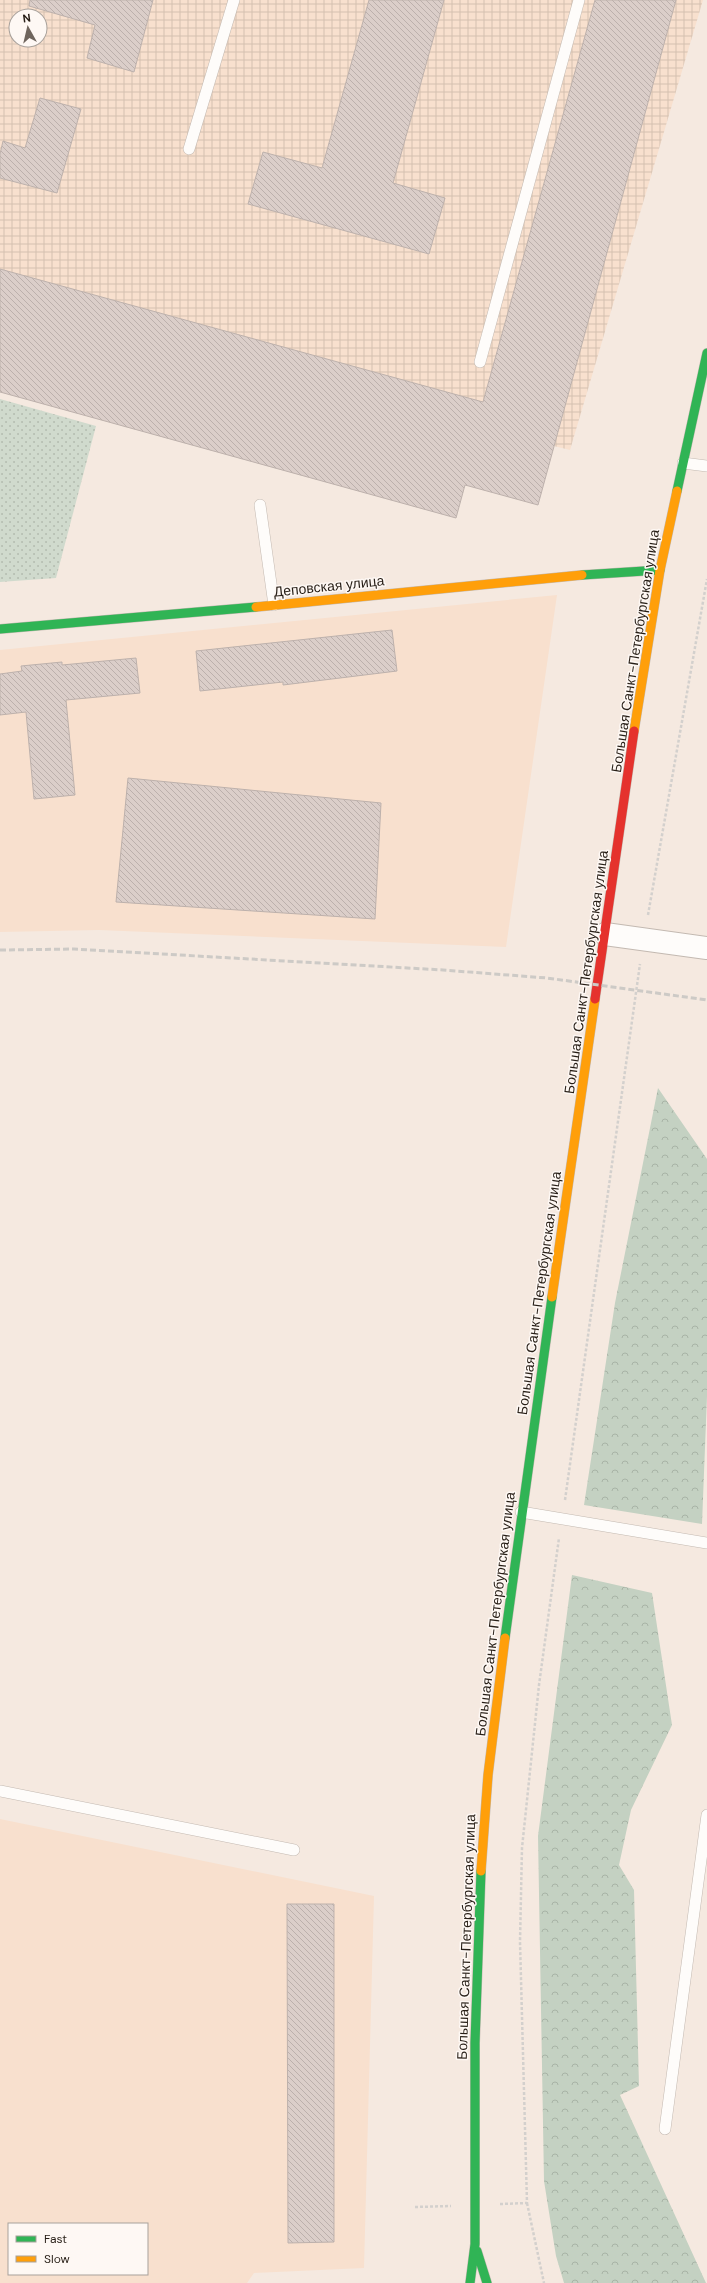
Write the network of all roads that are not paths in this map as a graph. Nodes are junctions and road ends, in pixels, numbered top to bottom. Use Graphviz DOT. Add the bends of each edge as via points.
graph roads {
  1 [pos="234,0"];
  2 [pos="579,0"];
  3 [pos="189,149"];
  4 [pos="707,353"];
  5 [pos="480,362"];
  6 [pos="683,462"];
  7 [pos="707,466"];
  8 [pos="260,505"];
  9 [pos="660,570"];
  10 [pos="274,606"];
  11 [pos="0,629"];
  12 [pos="605,934"];
  13 [pos="707,948"];
  14 [pos="521,1512"];
  15 [pos="707,1543"];
  16 [pos="0,1791"];
  17 [pos="707,1815"];
  18 [pos="294,1850"];
  19 [pos="665,2129"];
  20 [pos="475,2244"];
  21 [pos="470,2283"];
  22 [pos="487,2283"];
  1 -- 3 [label="lane"];
  2 -- 5 [label="lane"];
  4 -- 6 [label="main road, Большая Санкт-Петербургская улица"];
  6 -- 7 [label="lane"];
  6 -- 9 [label="main road, Большая Санкт-Петербургская улица"];
  8 -- 10 [label="lane"];
  9 -- 10 [label="main road, Деповская улица" via="603,573"];
  9 -- 12 [label="main road, Большая Санкт-Петербургская улица"];
  10 -- 11 [label="main road, Деповская улица"];
  12 -- 13 [label="street"];
  12 -- 14 [label="main road, Большая Санкт-Петербургская улица"];
  14 -- 15 [label="lane"];
  14 -- 20 [label="main road, Большая Санкт-Петербургская улица" via="488,1775 481,1865 475,2043"];
  16 -- 18 [label="lane"];
  17 -- 19 [label="lane"];
  20 -- 21 [label="main road, Большая Санкт-Петербургская улица"];
  20 -- 22 [label="main road, Большая Санкт-Петербургская улица"];
}
